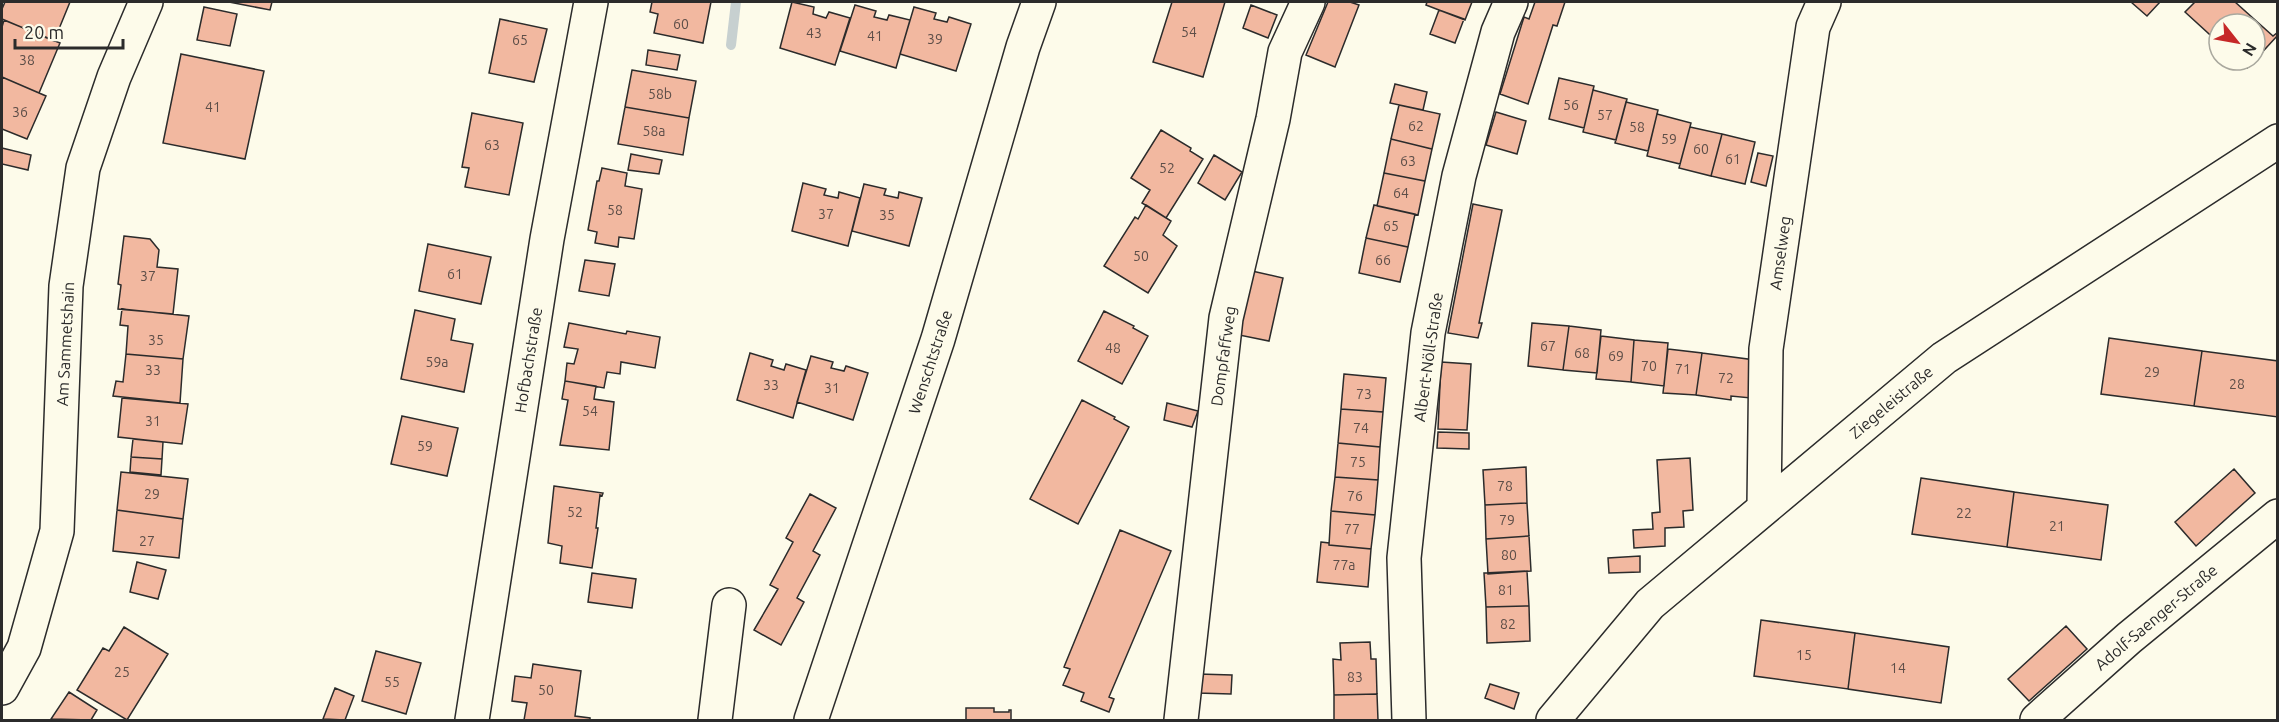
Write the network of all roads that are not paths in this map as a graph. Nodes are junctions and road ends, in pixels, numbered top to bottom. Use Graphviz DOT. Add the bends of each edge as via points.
graph roads {
  1 [pos="146,2"];
  2 [pos="591,2"];
  3 [pos="1039,2"];
  4 [pos="1308,2"];
  5 [pos="1510,2"];
  6 [pos="1824,2"];
  7 [pos="2277,141"];
  8 [pos="1764,507"];
  9 [pos="2277,516"];
  10 [pos="729,605"];
  11 [pos="2,688"];
  12 [pos="471,720"];
  13 [pos="715,720"];
  14 [pos="811,720"];
  15 [pos="1181,720"];
  16 [pos="1409,720"];
  17 [pos="1553,720"];
  18 [pos="2037,720"];
  1 -- 11 [label="street, Am Sammetshain" via="114,77 83,168 66,286 57,531 24,648"];
  2 -- 12 [label="street, Hofbachstraße" via="547,239"];
  3 -- 14 [label="street, Wenschtstraße" via="938,339"];
  4 -- 15 [label="street, Dompfaffweg" via="1285,52 1226,318"];
  5 -- 16 [label="street, Albert-Nöll-Straße" via="1498,32 1459,176 1428,333 1404,558"];
  6 -- 8 [label="street, Amselweg" via="1813,27 1766,349"];
  7 -- 8 [label="street, Ziegeleistraße" via="1944,358"];
  8 -- 17 [label="street, Ziegeleistraße" via="1650,604"];
  9 -- 18 [label="street, Adolf-Saenger-Straße"];
  10 -- 13 [label="street"];
}
